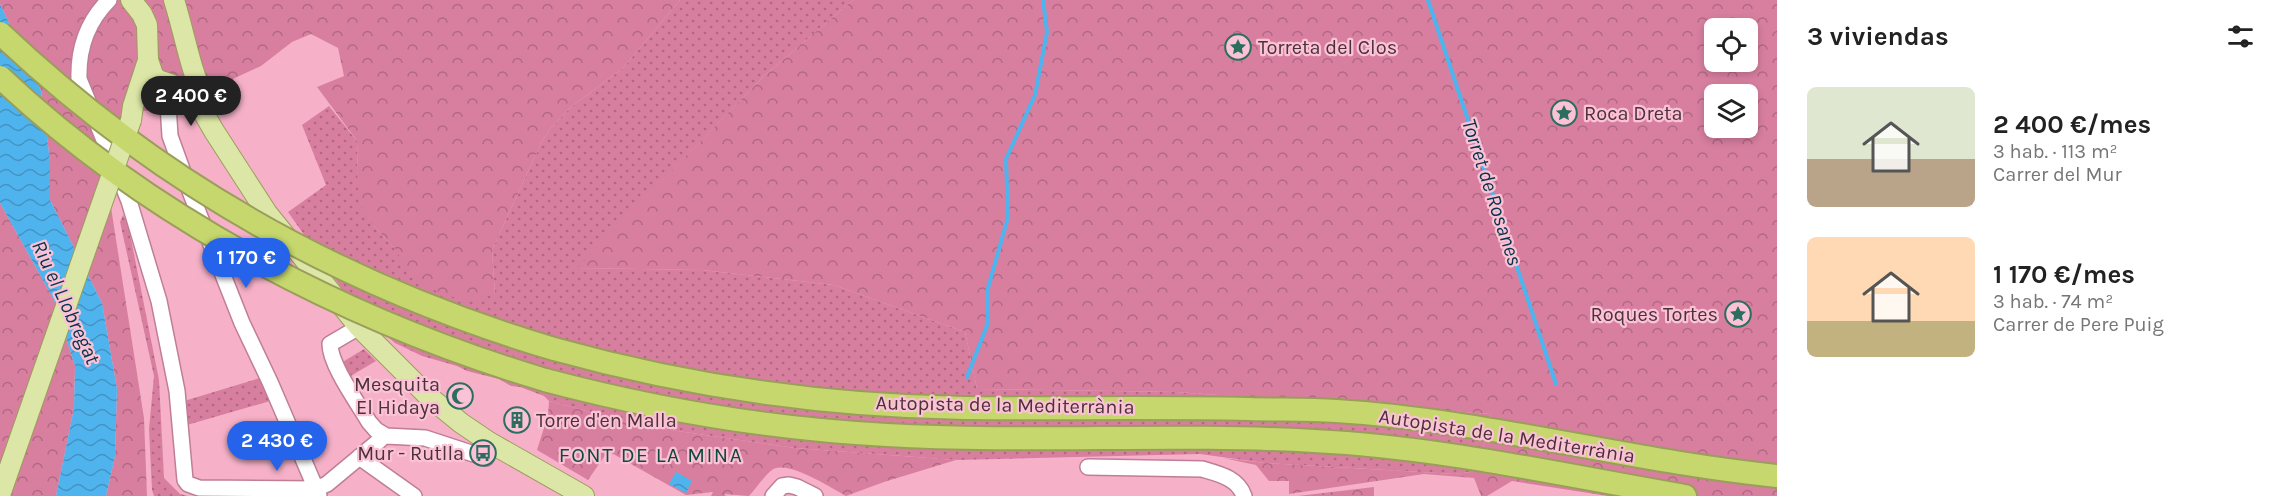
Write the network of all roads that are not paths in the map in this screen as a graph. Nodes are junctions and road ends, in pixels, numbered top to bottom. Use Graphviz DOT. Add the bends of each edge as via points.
graph roads {
  1 [pos="109,0"];
  2 [pos="131,0"];
  3 [pos="174,0"];
  4 [pos="0,33"];
  5 [pos="148,60"];
  6 [pos="191,63"];
  7 [pos="0,77"];
  8 [pos="169,85"];
  9 [pos="131,120"];
  10 [pos="225,146"];
  11 [pos="359,327"];
  12 [pos="380,440"];
  13 [pos="359,457"];
  14 [pos="486,458"];
  15 [pos="1088,467"];
  16 [pos="1777,476"];
  17 [pos="237,492"];
  18 [pos="317,493"];
  19 [pos="0,495"];
  20 [pos="414,496"];
  21 [pos="584,496"];
  22 [pos="773,496"];
  23 [pos="815,496"];
  24 [pos="1244,496"];
  25 [pos="1685,496"];
  1 -- 17 [label="street" via="95,15 84,37 80,79 129,201 159,301 177,391 186,480 199,488"];
  2 -- 5 [label="main road" via="147,25"];
  3 -- 6 [label="main road"];
  4 -- 16 [label="highway, Autopista de la Mediterrània, bridge" via="30,62 179,177 322,259 456,318 554,350 643,373 711,386 866,403 961,408 1335,411 1494,429 1646,458"];
  5 -- 8 [label="main road" via="153,75"];
  5 -- 9 [label="main road"];
  6 -- 8 [label="main road" via="184,79"];
  6 -- 10 [label="main road"];
  7 -- 25 [label="highway, Autopista de la Mediterrània, bridge" via="111,168 226,243 369,317 488,363 545,380 671,410 767,425 887,435 1317,441 1487,460"];
  8 -- 9 [label="main road" via="148,96"];
  8 -- 10 [label="main road" via="195,98"];
  8 -- 18 [label="street" via="170,136 191,194 242,323"];
  9 -- 19 [label="main road, bridge"];
  10 -- 11 [label="main road" via="267,213"];
  11 -- 14 [label="street" via="330,344 330,348 376,430 386,436 425,438"];
  11 -- 21 [label="main road" via="461,423"];
  12 -- 13 [label="street"];
  13 -- 18 [label="street"];
  13 -- 20 [label="street"];
  15 -- 24 [label="street" via="1202,469 1233,481"];
  17 -- 18 [label="street"];
  22 -- 23 [label="street" via="782,486 789,485"];
}
